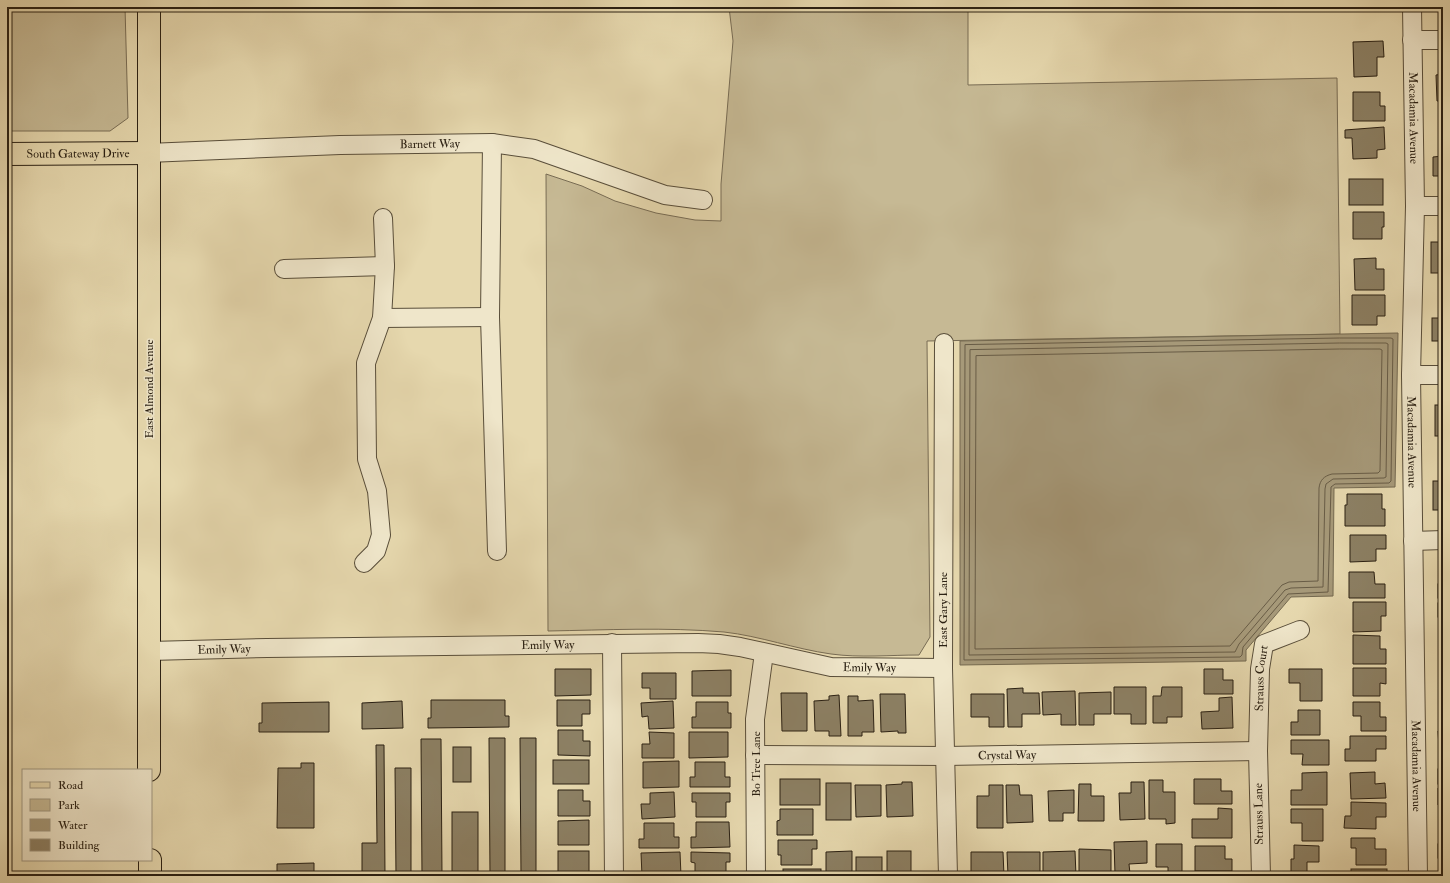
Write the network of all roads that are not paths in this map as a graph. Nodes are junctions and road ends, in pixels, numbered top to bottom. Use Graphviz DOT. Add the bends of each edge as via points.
graph roads {
  1 [pos="149,7"];
  2 [pos="1412,7"];
  3 [pos="1412,40"];
  4 [pos="1443,40"];
  5 [pos="492,144"];
  6 [pos="148,153"];
  7 [pos="7,154"];
  8 [pos="703,200"];
  9 [pos="1415,206"];
  10 [pos="1443,206"];
  11 [pos="383,218"];
  12 [pos="385,266"];
  13 [pos="284,269"];
  14 [pos="490,317"];
  15 [pos="382,318"];
  16 [pos="944,343"];
  17 [pos="1411,375"];
  18 [pos="1443,375"];
  19 [pos="1443,540"];
  20 [pos="1413,541"];
  21 [pos="497,551"];
  22 [pos="364,563"];
  23 [pos="1300,630"];
  24 [pos="612,644"];
  25 [pos="150,651"];
  26 [pos="764,653"];
  27 [pos="943,668"];
  28 [pos="1258,751"];
  29 [pos="756,755"];
  30 [pos="946,756"];
  31 [pos="150,769"];
  32 [pos="150,861"];
  33 [pos="150,876"];
  34 [pos="614,876"];
  35 [pos="756,876"];
  36 [pos="948,876"];
  37 [pos="1260,876"];
  38 [pos="1418,876"];
  1 -- 6 [label="main road, East Almond Avenue"];
  2 -- 3 [label="street, Macadamia Avenue"];
  3 -- 4 [label="street"];
  3 -- 9 [label="street, Macadamia Avenue"];
  5 -- 6 [label="street, Barnett Way" via="340,145"];
  5 -- 8 [label="street, Barnett Way" via="534,149 665,195"];
  5 -- 14 [label="street"];
  6 -- 7 [label="main road, South Gateway Drive"];
  6 -- 25 [label="main road, East Almond Avenue"];
  9 -- 10 [label="street"];
  9 -- 17 [label="street, Macadamia Avenue"];
  11 -- 12 [label="street"];
  12 -- 13 [label="street"];
  12 -- 15 [label="street"];
  14 -- 15 [label="street"];
  14 -- 21 [label="street"];
  15 -- 22 [label="street" via="366,363 366,459 377,491 381,535 376,552"];
  16 -- 27 [label="street, East Gary Lane"];
  17 -- 18 [label="street"];
  17 -- 20 [label="street, Macadamia Avenue"];
  19 -- 20 [label="street"];
  20 -- 38 [label="street, Macadamia Avenue"];
  23 -- 28 [label="street, Strauss Court" via="1264,644 1260,669"];
  24 -- 25 [label="street, Emily Way"];
  24 -- 26 [label="street, Emily Way" via="719,644"];
  24 -- 34 [label="street"];
  25 -- 31 [label="main road, East Almond Avenue"];
  26 -- 27 [label="street, Emily Way" via="831,667"];
  26 -- 29 [label="street, Bo Tree Lane" via="755,719"];
  27 -- 30 [label="street, East Gary Lane"];
  28 -- 30 [label="street, Crystal Way"];
  28 -- 37 [label="street, Strauss Lane"];
  29 -- 30 [label="street, Crystal Way"];
  29 -- 35 [label="street, Bo Tree Lane"];
  30 -- 36 [label="street, East Gary Lane"];
  32 -- 33 [label="main road"];
}
